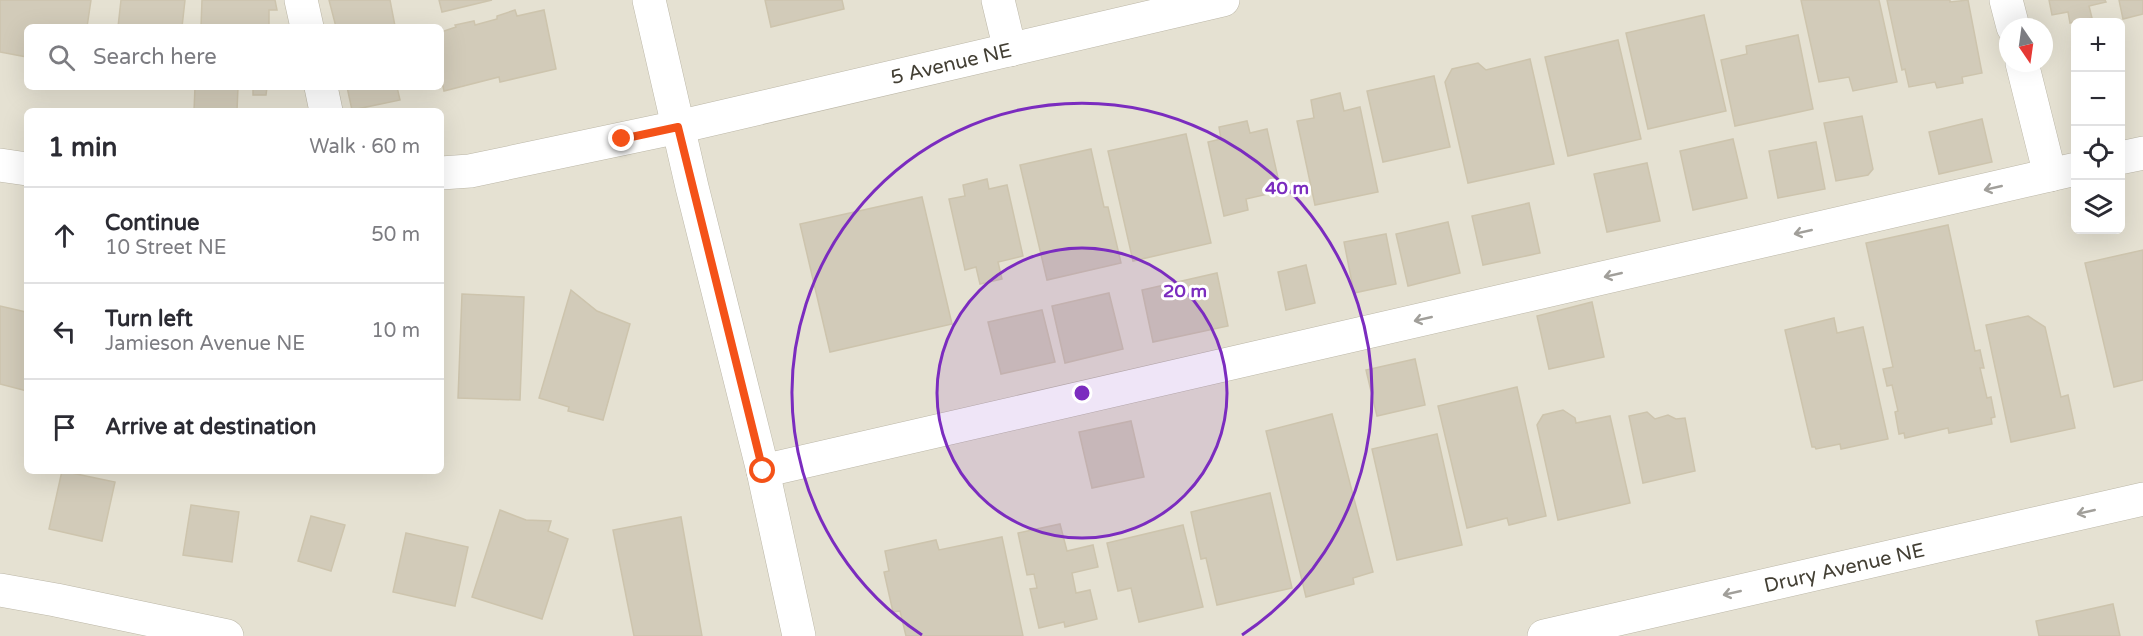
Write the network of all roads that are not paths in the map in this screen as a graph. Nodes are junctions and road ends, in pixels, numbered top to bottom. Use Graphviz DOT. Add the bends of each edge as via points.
graph roads {
  1 [pos="301,0"];
  2 [pos="649,0"];
  3 [pos="998,0"];
  4 [pos="1223,0"];
  5 [pos="2006,0"];
  6 [pos="2011,18"];
  7 [pos="306,24"];
  8 [pos="1010,50"];
  9 [pos="2025,72"];
  10 [pos="322,90"];
  11 [pos="325,108"];
  12 [pos="678,127"];
  13 [pos="2143,153"];
  14 [pos="2125,157"];
  15 [pos="0,165"];
  16 [pos="24,169"];
  17 [pos="2063,172"];
  18 [pos="444,173"];
  19 [pos="763,471"];
  20 [pos="2143,499"];
  21 [pos="0,590"];
  22 [pos="227,636"];
  23 [pos="799,636"];
  24 [pos="1544,636"];
  1 -- 7 [label="street"];
  2 -- 12 [label="street"];
  3 -- 8 [label="street"];
  4 -- 8 [label="street, 5 Avenue NE"];
  5 -- 6 [label="street"];
  8 -- 12 [label="street, 5 Avenue NE"];
  9 -- 17 [label="street"];
  10 -- 11 [label="street"];
  12 -- 18 [label="street, 5 Avenue NE" via="470,171"];
  12 -- 19 [label="street"];
  13 -- 14 [label="street"];
  15 -- 16 [label="street"];
  17 -- 19 [label="street, one-way"];
  19 -- 23 [label="street"];
  20 -- 24 [label="street, Drury Avenue NE, one-way"];
  21 -- 22 [label="street"];
}
